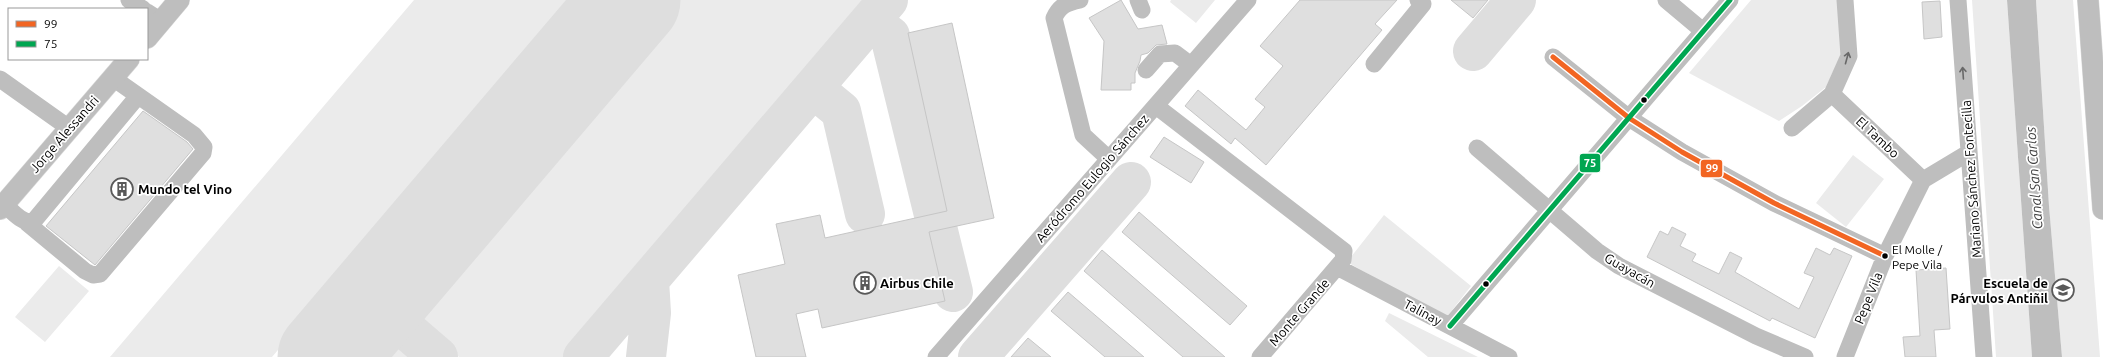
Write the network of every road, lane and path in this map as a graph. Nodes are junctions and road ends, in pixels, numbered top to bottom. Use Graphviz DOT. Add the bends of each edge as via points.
graph roads {
  1 [pos="129,0"];
  2 [pos="179,0"];
  3 [pos="1080,0"];
  4 [pos="1248,0"];
  5 [pos="1418,0"];
  6 [pos="1666,0"];
  7 [pos="1730,0"];
  8 [pos="1845,0"];
  9 [pos="1958,0"];
  10 [pos="2088,0"];
  11 [pos="141,8"];
  12 [pos="154,17"];
  13 [pos="1703,31"];
  14 [pos="148,35"];
  15 [pos="1553,57"];
  16 [pos="128,60"];
  17 [pos="2098,61"];
  18 [pos="1374,64"];
  19 [pos="1191,65"];
  20 [pos="1146,70"];
  21 [pos="113,78"];
  22 [pos="0,79"];
  23 [pos="1832,94"];
  24 [pos="138,96"];
  25 [pos="1156,106"];
  26 [pos="1629,118"];
  27 [pos="69,128"];
  28 [pos="1792,128"];
  29 [pos="2100,131"];
  30 [pos="1477,148"];
  31 [pos="1968,153"];
  32 [pos="1109,159"];
  33 [pos="1923,180"];
  34 [pos="2,206"];
  35 [pos="2103,209"];
  36 [pos="1550,210"];
  37 [pos="27,223"];
  38 [pos="1885,256"];
  39 [pos="1337,267"];
  40 [pos="1450,326"];
  41 [pos="1263,356"];
  42 [pos="936,357"];
  43 [pos="1509,357"];
  44 [pos="1805,357"];
  45 [pos="1845,357"];
  46 [pos="1984,357"];
  1 -- 11 [label="street"];
  2 -- 12 [label="main road"];
  3 -- 32 [label="street" via="1066,3 1058,9 1054,18 1083,135"];
  4 -- 19 [label="street, Aeródromo Eulogio Sánchez"];
  5 -- 18 [label="street" via="1423,4"];
  6 -- 13 [label="street"];
  7 -- 13 [label="street"];
  23 -- 8 [label="street, one-way" via="1849,56"];
  31 -- 9 [label="street, Mariano Sánchez Fontecilla, one-way"];
  10 -- 17 [label="main road"];
  12 -- 14 [label="main road"];
  13 -- 26 [label="street"];
  15 -- 26 [label="street"];
  16 -- 21 [label="main road, Jorge Alessandri"];
  17 -- 29 [label="main road"];
  19 -- 20 [label="street" via="1175,53 1160,54"];
  19 -- 25 [label="street, Aeródromo Eulogio Sánchez"];
  21 -- 24 [label="street"];
  21 -- 27 [label="main road, Jorge Alessandri"];
  22 -- 27 [label="street"];
  23 -- 28 [label="street"];
  23 -- 33 [label="street, El Tambo"];
  24 -- 37 [label="street" via="33,222"];
  24 -- 37 [label="street" via="194,135 204,147 203,153 100,274 93,275 85,271"];
  25 -- 32 [label="street, Aeródromo Eulogio Sánchez"];
  25 -- 39 [label="street" via="1340,246 1345,256"];
  26 -- 36 [label="street"];
  26 -- 38 [label="street" via="1702,164 1767,200"];
  27 -- 34 [label="main road, Jorge Alessandri"];
  29 -- 35 [label="main road"];
  30 -- 36 [label="street, Guayacán"];
  31 -- 33 [label="street"];
  31 -- 46 [label="street, Mariano Sánchez Fontecilla"];
  32 -- 42 [label="street, Aeródromo Eulogio Sánchez"];
  33 -- 38 [label="street, Pepe Vila"];
  34 -- 37 [label="street"];
  36 -- 40 [label="street"];
  36 -- 44 [label="street, Guayacán" via="1597,251 1619,266 1756,336"];
  38 -- 45 [label="street, Pepe Vila"];
  39 -- 40 [label="street, Talinay"];
  39 -- 41 [label="street, Monte Grande"];
  40 -- 43 [label="street, Talinay"];
}
